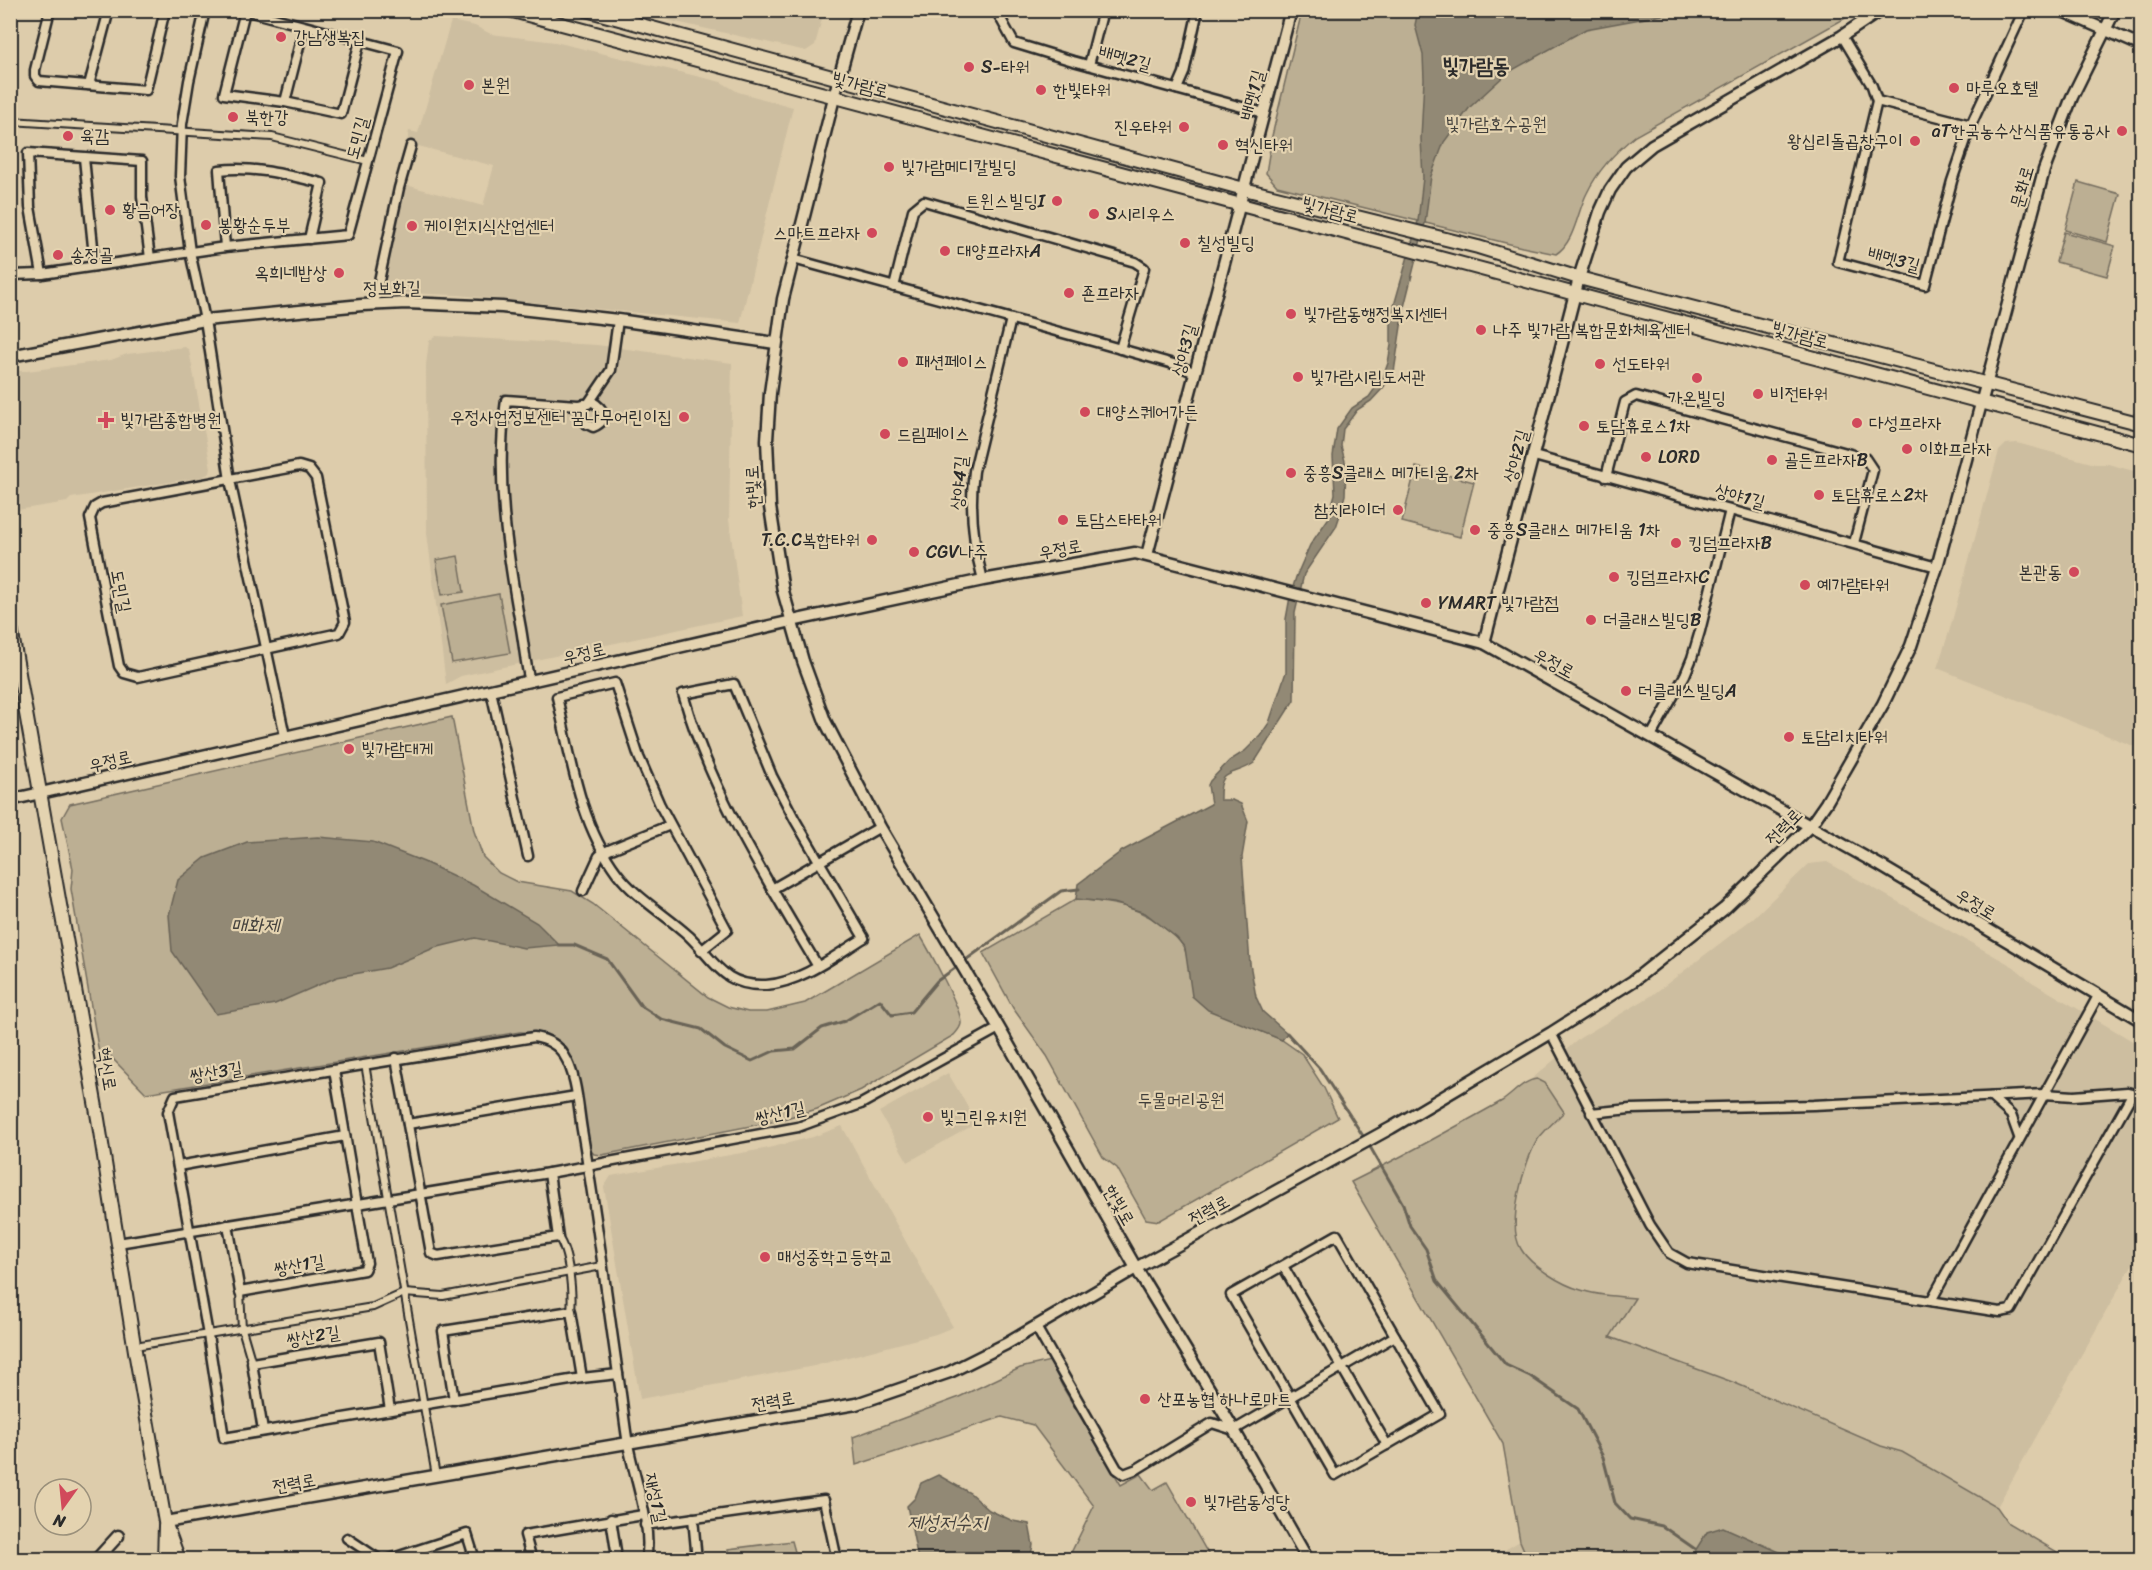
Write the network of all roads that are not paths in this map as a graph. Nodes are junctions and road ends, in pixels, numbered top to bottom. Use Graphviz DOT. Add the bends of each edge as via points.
graph roads {
  1 [pos="50,10"];
  2 [pos="109,10"];
  3 [pos="165,10"];
  4 [pos="206,10"];
  5 [pos="509,10"];
  6 [pos="586,10"];
  7 [pos="858,10"];
  8 [pos="996,10"];
  9 [pos="1103,10"];
  10 [pos="1198,10"];
  11 [pos="1291,10"];
  12 [pos="1881,10"];
  13 [pos="2024,10"];
  14 [pos="2060,10"];
  15 [pos="2115,10"];
  16 [pos="245,11"];
  17 [pos="304,27"];
  18 [pos="2105,30"];
  19 [pos="1842,36"];
  20 [pos="360,41"];
  21 [pos="2142,46"];
  22 [pos="1089,65"];
  23 [pos="839,78"];
  24 [pos="89,85"];
  25 [pos="1177,89"];
  26 [pos="834,98"];
  27 [pos="1877,101"];
  28 [pos="285,102"];
  29 [pos="1264,113"];
  30 [pos="10,120"];
  31 [pos="1971,124"];
  32 [pos="182,130"];
  33 [pos="411,146"];
  34 [pos="84,158"];
  35 [pos="368,161"];
  36 [pos="1244,189"];
  37 [pos="1240,205"];
  38 [pos="309,239"];
  39 [pos="225,247"];
  40 [pos="190,252"];
  41 [pos="150,258"];
  42 [pos="793,259"];
  43 [pos="95,266"];
  44 [pos="42,274"];
  45 [pos="10,275"];
  46 [pos="1579,278"];
  47 [pos="894,287"];
  48 [pos="1575,294"];
  49 [pos="374,304"];
  50 [pos="205,320"];
  51 [pos="618,320"];
  52 [pos="1011,320"];
  53 [pos="775,343"];
  54 [pos="1120,349"];
  55 [pos="10,356"];
  56 [pos="1195,373"];
  57 [pos="1986,382"];
  58 [pos="1980,402"];
  59 [pos="2142,424"];
  60 [pos="2142,445"];
  61 [pos="1534,456"];
  62 [pos="1606,477"];
  63 [pos="230,480"];
  64 [pos="1730,510"];
  65 [pos="1854,543"];
  66 [pos="1147,555"];
  67 [pos="1937,567"];
  68 [pos="983,579"];
  69 [pos="792,621"];
  70 [pos="10,623"];
  71 [pos="1484,643"];
  72 [pos="267,650"];
  73 [pos="530,682"];
  74 [pos="492,691"];
  75 [pos="285,736"];
  76 [pos="1651,736"];
  77 [pos="40,795"];
  78 [pos="10,800"];
  79 [pos="670,825"];
  80 [pos="1810,826"];
  81 [pos="880,827"];
  82 [pos="604,852"];
  83 [pos="528,856"];
  84 [pos="819,861"];
  85 [pos="772,889"];
  86 [pos="583,891"];
  87 [pos="701,951"];
  88 [pos="817,965"];
  89 [pos="2098,996"];
  90 [pos="2142,1021"];
  91 [pos="999,1028"];
  92 [pos="1551,1034"];
  93 [pos="396,1059"];
  94 [pos="365,1064"];
  95 [pos="334,1070"];
  96 [pos="2044,1094"];
  97 [pos="576,1096"];
  98 [pos="1991,1097"];
  99 [pos="1591,1113"];
  100 [pos="408,1124"];
  101 [pos="345,1136"];
  102 [pos="2019,1137"];
  103 [pos="178,1166"];
  104 [pos="588,1166"];
  105 [pos="549,1173"];
  106 [pos="421,1194"];
  107 [pos="389,1199"];
  108 [pos="358,1204"];
  109 [pos="228,1225"];
  110 [pos="189,1232"];
  111 [pos="558,1237"];
  112 [pos="118,1243"];
  113 [pos="602,1266"];
  114 [pos="1283,1266"];
  115 [pos="1136,1268"];
  116 [pos="568,1274"];
  117 [pos="240,1292"];
  118 [pos="404,1293"];
  119 [pos="1931,1301"];
  120 [pos="571,1311"];
  121 [pos="1036,1327"];
  122 [pos="242,1329"];
  123 [pos="208,1335"];
  124 [pos="1395,1336"];
  125 [pos="135,1346"];
  126 [pos="252,1363"];
  127 [pos="1342,1368"];
  128 [pos="618,1374"];
  129 [pos="582,1378"];
  130 [pos="1290,1398"];
  131 [pos="454,1400"];
  132 [pos="423,1405"];
  133 [pos="390,1410"];
  134 [pos="1234,1430"];
  135 [pos="263,1431"];
  136 [pos="628,1442"];
  137 [pos="1387,1445"];
  138 [pos="436,1476"];
  139 [pos="643,1515"];
  140 [pos="693,1518"];
  141 [pos="610,1519"];
  142 [pos="165,1522"];
  143 [pos="645,1525"];
  144 [pos="118,1536"];
  145 [pos="347,1538"];
  146 [pos="96,1560"];
  147 [pos="164,1560"];
  148 [pos="179,1560"];
  149 [pos="380,1560"];
  150 [pos="387,1560"];
  151 [pos="475,1560"];
  152 [pos="532,1560"];
  153 [pos="614,1560"];
  154 [pos="645,1560"];
  155 [pos="697,1560"];
  156 [pos="837,1560"];
  157 [pos="1308,1560"];
  1 -- 24 [label="street" via="35,76 39,81"];
  2 -- 24 [label="street"];
  3 -- 24 [label="street" via="146,90"];
  4 -- 32 [label="street"];
  5 -- 26 [label="main road, 빛가람로"];
  6 -- 23 [label="main road, 빛가람로"];
  7 -- 23 [label="street, 한빛로"];
  8 -- 22 [label="street, 배멧2길" via="1014,43"];
  9 -- 22 [label="street"];
  10 -- 25 [label="street"];
  11 -- 29 [label="street, 배멧1길"];
  12 -- 19 [label="street"];
  13 -- 31 [label="street, 배멧3길"];
  14 -- 18 [label="street"];
  15 -- 18 [label="street, 문화로"];
  16 -- 17 [label="street, 도민길"];
  16 -- 28 [label="street, 도민길" via="224,94"];
  17 -- 20 [label="street, 도민길"];
  17 -- 28 [label="street"];
  18 -- 21 [label="street"];
  18 -- 57 [label="street, 문화로" via="2054,142"];
  19 -- 27 [label="street"];
  19 -- 46 [label="street" via="1636,157 1604,201"];
  20 -- 28 [label="street, 도민길" via="340,114"];
  20 -- 35 [label="street, 도민길" via="398,51"];
  22 -- 25 [label="street, 배멧2길"];
  23 -- 26 [label="street, 한빛로"];
  23 -- 36 [label="main road, 빛가람로"];
  25 -- 29 [label="street, 배멧2길"];
  26 -- 37 [label="main road, 빛가람로"];
  26 -- 42 [label="street, 한빛로"];
  27 -- 31 [label="street"];
  27 -- 31 [label="street, 배멧3길" via="1838,262 1925,285"];
  29 -- 36 [label="street, 배멧1길"];
  30 -- 32 [label="street"];
  32 -- 35 [label="street" via="272,137"];
  32 -- 40 [label="street" via="180,176"];
  33 -- 49 [label="street"];
  34 -- 41 [label="street" via="142,161"];
  34 -- 43 [label="street"];
  34 -- 44 [label="street" via="28,153 30,207"];
  35 -- 38 [label="street, 도민길" via="348,235"];
  36 -- 37 [label="street, 상야3길"];
  36 -- 46 [label="main road, 빛가람로" via="1478,247"];
  37 -- 48 [label="main road, 빛가람로"];
  37 -- 56 [label="street, 상야3길"];
  38 -- 39 [label="street, 도민길"];
  38 -- 39 [label="street" via="322,183 265,170 219,170"];
  39 -- 40 [label="street, 도민길"];
  40 -- 41 [label="street, 도민길"];
  40 -- 50 [label="street"];
  41 -- 43 [label="street, 도민길"];
  42 -- 47 [label="street"];
  42 -- 53 [label="street, 한빛로"];
  43 -- 44 [label="street, 도민길"];
  44 -- 45 [label="street, 도민길"];
  46 -- 48 [label="street, 상야2길"];
  46 -- 57 [label="main road, 빛가람로"];
  47 -- 52 [label="street"];
  47 -- 54 [label="street" via="913,210 924,201 1135,262 1144,268"];
  48 -- 58 [label="main road, 빛가람로"];
  48 -- 61 [label="street, 상야2길"];
  49 -- 50 [label="street, 정보화길"];
  49 -- 51 [label="street, 정보화길" via="502,307"];
  50 -- 55 [label="street, 정보화길"];
  50 -- 63 [label="street"];
  51 -- 53 [label="street, 정보화길"];
  51 -- 73 [label="street" via="610,370 587,403 506,400 502,472 507,537"];
  52 -- 54 [label="street"];
  52 -- 68 [label="street, 상야4길" via="970,493 972,527"];
  53 -- 69 [label="street, 한빛로" via="767,440 770,507 777,561"];
  54 -- 56 [label="street"];
  56 -- 66 [label="street, 상야3길"];
  57 -- 58 [label="street, 전력로"];
  57 -- 59 [label="main road, 빛가람로"];
  58 -- 60 [label="main road, 빛가람로"];
  58 -- 67 [label="street, 전력로"];
  61 -- 62 [label="street, 상야1길"];
  61 -- 71 [label="street, 상야2길"];
  62 -- 64 [label="street, 상야1길"];
  62 -- 65 [label="street" via="1625,402 1636,396 1865,458 1873,470"];
  63 -- 72 [label="street"];
  63 -- 72 [label="street, 도민길" via="299,466 316,478 345,622 339,633"];
  63 -- 72 [label="street, 도민길" via="102,503 91,512 119,666 124,673 138,677"];
  64 -- 65 [label="street, 상야1길"];
  64 -- 76 [label="street" via="1692,658"];
  65 -- 67 [label="street, 상야1길"];
  66 -- 68 [label="street, 우정로" via="1111,556"];
  66 -- 71 [label="street, 우정로"];
  67 -- 80 [label="street, 전력로" via="1898,675"];
  68 -- 69 [label="street, 우정로"];
  69 -- 73 [label="street, 우정로"];
  69 -- 81 [label="street, 한빛로" via="825,721"];
  70 -- 77 [label="main road, 혁신로"];
  71 -- 76 [label="street, 우정로"];
  72 -- 75 [label="street"];
  73 -- 74 [label="street, 우정로"];
  74 -- 75 [label="street, 우정로"];
  74 -- 83 [label="street"];
  75 -- 77 [label="street, 우정로"];
  76 -- 80 [label="street, 우정로"];
  77 -- 78 [label="street, 우정로"];
  77 -- 112 [label="main road, 혁신로"];
  79 -- 82 [label="street"];
  79 -- 82 [label="street" via="639,757 615,683 557,697 583,807"];
  79 -- 87 [label="street" via="727,930"];
  80 -- 89 [label="street, 우정로"];
  80 -- 92 [label="street, 전력로" via="1724,909 1633,981"];
  81 -- 84 [label="street"];
  81 -- 91 [label="street, 한빛로"];
  82 -- 86 [label="street"];
  82 -- 87 [label="street" via="626,883"];
  84 -- 85 [label="street"];
  84 -- 85 [label="street" via="772,776 734,684 683,694 716,785"];
  84 -- 88 [label="street" via="864,938"];
  85 -- 88 [label="street"];
  87 -- 88 [label="street" via="728,976 764,985 786,982"];
  89 -- 90 [label="street, 우정로"];
  89 -- 96 [label="street"];
  91 -- 104 [label="street, 쌍산1길" via="884,1092 819,1121"];
  91 -- 115 [label="street, 한빛로"];
  92 -- 99 [label="street"];
  92 -- 115 [label="street, 전력로" via="1391,1128"];
  93 -- 94 [label="street, 쌍산3길"];
  93 -- 97 [label="street, 쌍산3길" via="544,1038 564,1054 572,1070"];
  93 -- 100 [label="street"];
  94 -- 95 [label="street, 쌍산3길"];
  94 -- 107 [label="street"];
  95 -- 101 [label="street"];
  95 -- 103 [label="street, 쌍산3길" via="175,1096 168,1112"];
  96 -- 98 [label="street"];
  96 -- 102 [label="street"];
  96 -- 119 [label="street" via="2127,1092 2131,1096 2011,1310 2000,1312"];
  97 -- 100 [label="street"];
  97 -- 104 [label="street, 쌍산3길"];
  98 -- 99 [label="street" via="1629,1108"];
  98 -- 102 [label="street" via="2011,1114"];
  99 -- 119 [label="street" via="1650,1225 1669,1253 1687,1263"];
  100 -- 106 [label="street"];
  101 -- 103 [label="street"];
  101 -- 108 [label="street"];
  102 -- 119 [label="street"];
  103 -- 110 [label="street, 쌍산3길"];
  104 -- 105 [label="street, 쌍산1길"];
  104 -- 113 [label="street"];
  105 -- 106 [label="street, 쌍산1길"];
  105 -- 111 [label="street"];
  106 -- 107 [label="street, 쌍산1길"];
  106 -- 111 [label="street" via="431,1252 438,1256"];
  107 -- 108 [label="street, 쌍산1길"];
  107 -- 118 [label="street"];
  108 -- 109 [label="street, 쌍산1길"];
  108 -- 117 [label="street, 쌍산1길" via="367,1263 364,1270"];
  109 -- 110 [label="street, 쌍산1길"];
  109 -- 117 [label="street"];
  110 -- 112 [label="street, 쌍산1길"];
  110 -- 123 [label="street"];
  111 -- 116 [label="street" via="564,1246"];
  112 -- 125 [label="main road, 혁신로"];
  113 -- 116 [label="street"];
  113 -- 128 [label="street"];
  114 -- 124 [label="street" via="1337,1235"];
  114 -- 127 [label="street"];
  114 -- 130 [label="street" via="1231,1295"];
  115 -- 121 [label="street, 전력로"];
  115 -- 134 [label="street, 한빛로"];
  116 -- 118 [label="street" via="443,1296"];
  116 -- 120 [label="street"];
  117 -- 122 [label="street"];
  118 -- 122 [label="street" via="373,1307"];
  118 -- 132 [label="street"];
  120 -- 129 [label="street"];
  120 -- 131 [label="street" via="443,1331"];
  121 -- 134 [label="street" via="1121,1473 1130,1473 1212,1422"];
  121 -- 136 [label="street, 전력로" via="950,1372 876,1399"];
  122 -- 123 [label="street"];
  122 -- 126 [label="street"];
  123 -- 125 [label="street"];
  123 -- 135 [label="street" via="224,1438"];
  124 -- 127 [label="street"];
  124 -- 137 [label="street" via="1440,1414"];
  125 -- 142 [label="main road, 혁신로"];
  126 -- 133 [label="street, 쌍산2길" via="379,1342"];
  126 -- 135 [label="street"];
  127 -- 130 [label="street"];
  127 -- 137 [label="street"];
  128 -- 129 [label="street"];
  128 -- 136 [label="street, 재성1길"];
  129 -- 131 [label="street"];
  130 -- 134 [label="street"];
  130 -- 137 [label="street" via="1335,1475"];
  131 -- 132 [label="street"];
  132 -- 133 [label="street"];
  132 -- 138 [label="street"];
  133 -- 135 [label="street"];
  134 -- 157 [label="street, 한빛로"];
  136 -- 138 [label="street, 전력로"];
  136 -- 139 [label="street, 재성1길"];
  138 -- 142 [label="street, 전력로"];
  139 -- 141 [label="street"];
  139 -- 143 [label="street, 재성1길"];
  140 -- 143 [label="street"];
  140 -- 155 [label="street"];
  140 -- 156 [label="street" via="824,1500"];
  141 -- 152 [label="street" via="525,1535"];
  141 -- 153 [label="street"];
  142 -- 147 [label="main road, 혁신로"];
  142 -- 148 [label="main road, 혁신로"];
  143 -- 154 [label="street, 재성1길"];
  144 -- 146 [label="street"];
  145 -- 149 [label="street"];
  150 -- 151 [label="street" via="467,1534"];
}
